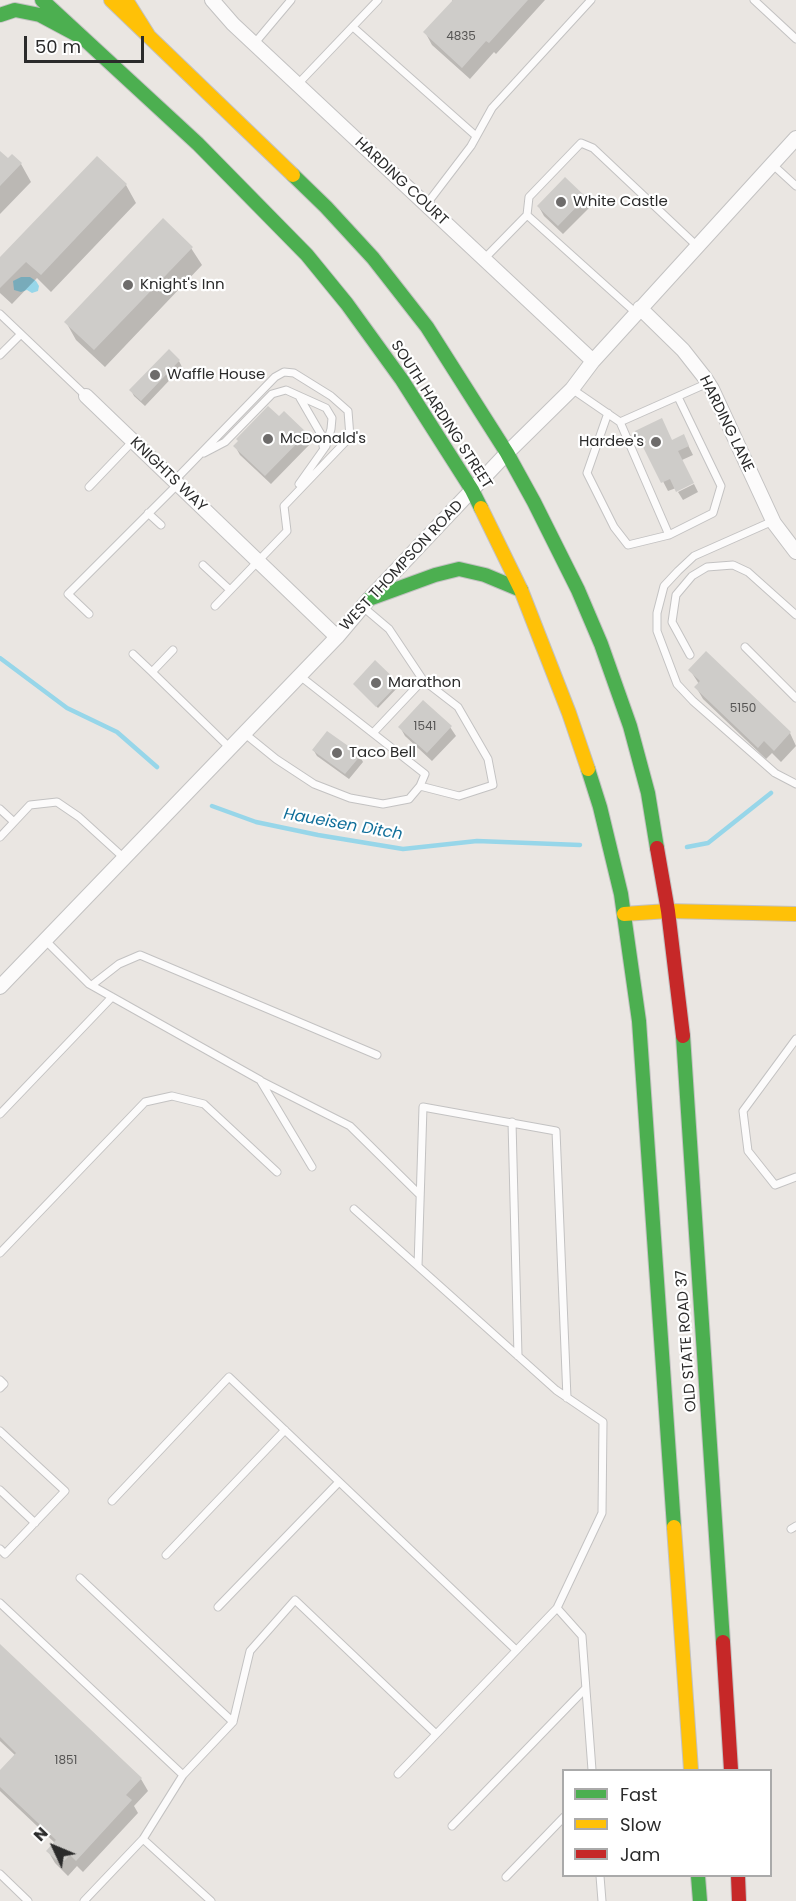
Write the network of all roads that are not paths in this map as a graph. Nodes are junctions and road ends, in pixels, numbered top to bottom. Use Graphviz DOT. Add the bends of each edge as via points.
graph roads {
  1 [pos="42,0"];
  2 [pos="111,0"];
  3 [pos="126,0"];
  4 [pos="212,0"];
  5 [pos="291,0"];
  6 [pos="378,0"];
  7 [pos="591,0"];
  8 [pos="754,0"];
  9 [pos="0,15"];
  10 [pos="353,27"];
  11 [pos="148,35"];
  12 [pos="83,38"];
  13 [pos="796,39"];
  14 [pos="254,44"];
  15 [pos="297,85"];
  16 [pos="476,136"];
  17 [pos="796,138"];
  18 [pos="772,164"];
  19 [pos="796,186"];
  20 [pos="426,205"];
  21 [pos="527,214"];
  22 [pos="697,246"];
  23 [pos="484,259"];
  24 [pos="638,310"];
  25 [pos="0,314"];
  26 [pos="21,334"];
  27 [pos="0,355"];
  28 [pos="593,361"];
  29 [pos="708,383"];
  30 [pos="572,389"];
  31 [pos="296,394"];
  32 [pos="86,396"];
  33 [pos="678,397"];
  34 [pos="608,413"];
  35 [pos="620,422"];
  36 [pos="133,441"];
  37 [pos="507,453"];
  38 [pos="197,457"];
  39 [pos="317,460"];
  40 [pos="176,482"];
  41 [pos="89,487"];
  42 [pos="472,490"];
  43 [pos="284,506"];
  44 [pos="148,513"];
  45 [pos="773,520"];
  46 [pos="161,525"];
  47 [pos="669,535"];
  48 [pos="796,552"];
  49 [pos="258,561"];
  50 [pos="203,564"];
  51 [pos="230,590"];
  52 [pos="521,590"];
  53 [pos="366,603"];
  54 [pos="215,606"];
  55 [pos="89,614"];
  56 [pos="796,615"];
  57 [pos="337,637"];
  58 [pos="745,647"];
  59 [pos="173,650"];
  60 [pos="133,654"];
  61 [pos="690,655"];
  62 [pos="152,672"];
  63 [pos="300,676"];
  64 [pos="423,680"];
  65 [pos="796,698"];
  66 [pos="244,733"];
  67 [pos="373,733"];
  68 [pos="230,748"];
  69 [pos="796,784"];
  70 [pos="420,786"];
  71 [pos="0,809"];
  72 [pos="14,822"];
  73 [pos="0,837"];
  74 [pos="124,858"];
  75 [pos="668,911"];
  76 [pos="624,914"];
  77 [pos="796,914"];
  78 [pos="45,940"];
  79 [pos="92,985"];
  80 [pos="0,987"];
  81 [pos="112,997"];
  82 [pos="795,1042"];
  83 [pos="377,1055"];
  84 [pos="260,1080"];
  85 [pos="0,1114"];
  86 [pos="512,1122"];
  87 [pos="312,1167"];
  88 [pos="277,1172"];
  89 [pos="796,1177"];
  90 [pos="420,1196"];
  91 [pos="354,1209"];
  92 [pos="0,1253"];
  93 [pos="418,1266"];
  94 [pos="518,1356"];
  95 [pos="0,1380"];
  96 [pos="0,1388"];
  97 [pos="567,1398"];
  98 [pos="285,1430"];
  99 [pos="0,1431"];
  100 [pos="339,1482"];
  101 [pos="0,1490"];
  102 [pos="112,1501"];
  103 [pos="35,1523"];
  104 [pos="0,1549"];
  105 [pos="166,1555"];
  106 [pos="80,1578"];
  107 [pos="0,1603"];
  108 [pos="218,1607"];
  109 [pos="557,1608"];
  110 [pos="516,1650"];
  111 [pos="585,1689"];
  112 [pos="233,1722"];
  113 [pos="435,1733"];
  114 [pos="592,1769"];
  115 [pos="691,1769"];
  116 [pos="731,1769"];
  117 [pos="398,1774"];
  118 [pos="183,1775"];
  119 [pos="562,1819"];
  120 [pos="452,1826"];
  121 [pos="143,1839"];
  122 [pos="0,1874"];
  123 [pos="507,1876"];
  124 [pos="600,1877"];
  125 [pos="698,1877"];
  126 [pos="738,1877"];
  127 [pos="28,1901"];
  128 [pos="84,1901"];
  129 [pos="211,1901"];
  130 [pos="602,1901"];
  131 [pos="700,1901"];
  132 [pos="739,1901"];
  1 -- 12 [label="main road, SOUTH HARDING STREET"];
  2 -- 11 [label="main road"];
  3 -- 11 [label="main road"];
  4 -- 14 [label="street, HARDING COURT"];
  5 -- 14 [label="lane"];
  6 -- 10 [label="lane"];
  7 -- 16 [label="lane" via="492,108"];
  8 -- 13 [label="lane"];
  9 -- 12 [label="main road" via="15,10 40,15"];
  10 -- 15 [label="lane"];
  10 -- 16 [label="lane"];
  11 -- 37 [label="main road" via="326,207 373,258 427,327"];
  12 -- 42 [label="main road, SOUTH HARDING STREET" via="198,144 307,255 402,380"];
  14 -- 15 [label="street, HARDING COURT"];
  15 -- 20 [label="street, HARDING COURT"];
  16 -- 20 [label="lane"];
  17 -- 18 [label="street, WEST THOMPSON ROAD"];
  18 -- 19 [label="lane"];
  18 -- 22 [label="street, WEST THOMPSON ROAD"];
  20 -- 23 [label="street, HARDING COURT"];
  21 -- 22 [label="lane" via="529,197 581,143 593,148"];
  21 -- 23 [label="lane"];
  21 -- 24 [label="lane"];
  22 -- 24 [label="street, WEST THOMPSON ROAD"];
  23 -- 28 [label="street, HARDING COURT"];
  24 -- 28 [label="street, WEST THOMPSON ROAD"];
  24 -- 29 [label="street, HARDING LANE" via="683,350"];
  25 -- 26 [label="lane, KNIGHTS WAY"];
  26 -- 27 [label="lane"];
  26 -- 32 [label="lane, KNIGHTS WAY"];
  28 -- 30 [label="street, WEST THOMPSON ROAD"];
  29 -- 33 [label="lane"];
  29 -- 45 [label="street, HARDING LANE"];
  30 -- 34 [label="lane"];
  30 -- 37 [label="street, WEST THOMPSON ROAD"];
  31 -- 38 [label="lane" via="286,390 272,394 225,442"];
  31 -- 39 [label="lane" via="305,403 323,439"];
  31 -- 39 [label="lane" via="331,414 329,438"];
  32 -- 36 [label="street, KNIGHTS WAY"];
  33 -- 35 [label="lane"];
  33 -- 47 [label="lane" via="721,486 713,513"];
  34 -- 35 [label="lane"];
  34 -- 47 [label="lane" via="587,473 609,518 628,544"];
  35 -- 47 [label="lane"];
  36 -- 40 [label="street, KNIGHTS WAY"];
  36 -- 41 [label="lane"];
  37 -- 42 [label="street, WEST THOMPSON ROAD"];
  37 -- 75 [label="main road" via="578,590 630,726 648,793"];
  38 -- 40 [label="lane"];
  38 -- 43 [label="lane" via="275,377 284,372 294,373 348,411 350,437"];
  39 -- 43 [label="lane"];
  40 -- 44 [label="lane"];
  40 -- 49 [label="street, KNIGHTS WAY"];
  42 -- 52 [label="main road, SOUTH HARDING STREET"];
  42 -- 53 [label="street, WEST THOMPSON ROAD"];
  43 -- 49 [label="lane" via="288,531"];
  44 -- 46 [label="lane"];
  44 -- 55 [label="lane" via="68,594"];
  45 -- 48 [label="street, HARDING LANE"];
  45 -- 69 [label="lane" via="694,556 678,571 664,586 657,631 677,684 775,773"];
  49 -- 51 [label="lane"];
  49 -- 57 [label="street, KNIGHTS WAY"];
  50 -- 51 [label="lane"];
  51 -- 54 [label="lane"];
  52 -- 53 [label="main road" via="485,574 459,569"];
  52 -- 76 [label="main road, SOUTH HARDING STREET" via="565,702 600,807"];
  53 -- 57 [label="street, WEST THOMPSON ROAD"];
  53 -- 64 [label="lane" via="389,629"];
  56 -- 61 [label="lane" via="748,572 733,565 707,567 692,576 676,595 672,622"];
  57 -- 63 [label="street, WEST THOMPSON ROAD"];
  58 -- 65 [label="lane"];
  59 -- 62 [label="lane"];
  60 -- 62 [label="lane"];
  62 -- 68 [label="lane"];
  63 -- 66 [label="street, WEST THOMPSON ROAD"];
  63 -- 67 [label="lane"];
  64 -- 67 [label="lane"];
  64 -- 70 [label="lane" via="458,707 488,759 492,785 459,796"];
  66 -- 68 [label="street, WEST THOMPSON ROAD"];
  66 -- 70 [label="lane" via="314,784 350,798 383,804 409,800"];
  67 -- 70 [label="lane" via="425,774"];
  68 -- 74 [label="street, WEST THOMPSON ROAD"];
  71 -- 72 [label="lane"];
  72 -- 73 [label="lane"];
  72 -- 74 [label="lane" via="30,806 57,802"];
  74 -- 78 [label="street, WEST THOMPSON ROAD"];
  75 -- 76 [label="main road"];
  75 -- 77 [label="main road"];
  75 -- 116 [label="main road, OLD STATE ROAD 37" via="687,1083"];
  76 -- 115 [label="main road, OLD STATE ROAD 37" via="646,1105"];
  78 -- 79 [label="lane"];
  78 -- 80 [label="street, WEST THOMPSON ROAD"];
  79 -- 81 [label="lane"];
  79 -- 83 [label="lane" via="119,964 140,955"];
  81 -- 84 [label="lane"];
  81 -- 85 [label="lane"];
  82 -- 89 [label="lane" via="743,1111 748,1151 775,1185"];
  84 -- 87 [label="lane"];
  84 -- 90 [label="lane" via="350,1126"];
  86 -- 90 [label="lane" via="423,1107"];
  86 -- 94 [label="lane"];
  86 -- 97 [label="lane" via="556,1131"];
  88 -- 92 [label="lane" via="204,1104 172,1096 145,1102"];
  90 -- 93 [label="lane"];
  91 -- 93 [label="lane"];
  93 -- 94 [label="lane"];
  94 -- 97 [label="lane"];
  95 -- 96 [label="lane" via="4,1384"];
  97 -- 109 [label="lane" via="603,1422 602,1514"];
  98 -- 100 [label="lane"];
  98 -- 102 [label="lane" via="229,1377"];
  98 -- 105 [label="lane"];
  99 -- 103 [label="lane" via="65,1491"];
  100 -- 108 [label="lane"];
  100 -- 110 [label="lane"];
  101 -- 103 [label="lane"];
  103 -- 104 [label="lane" via="6,1554"];
  106 -- 112 [label="lane"];
  107 -- 118 [label="lane"];
  109 -- 110 [label="lane"];
  109 -- 111 [label="lane" via="582,1636"];
  110 -- 113 [label="lane"];
  111 -- 114 [label="lane"];
  111 -- 120 [label="lane"];
  112 -- 113 [label="lane" via="250,1651 295,1600"];
  112 -- 118 [label="lane"];
  113 -- 117 [label="lane"];
  118 -- 121 [label="lane"];
  119 -- 123 [label="lane"];
  121 -- 128 [label="lane"];
  121 -- 129 [label="lane"];
  122 -- 127 [label="lane"];
  124 -- 130 [label="lane"];
  125 -- 131 [label="main road"];
  126 -- 132 [label="main road"];
}
